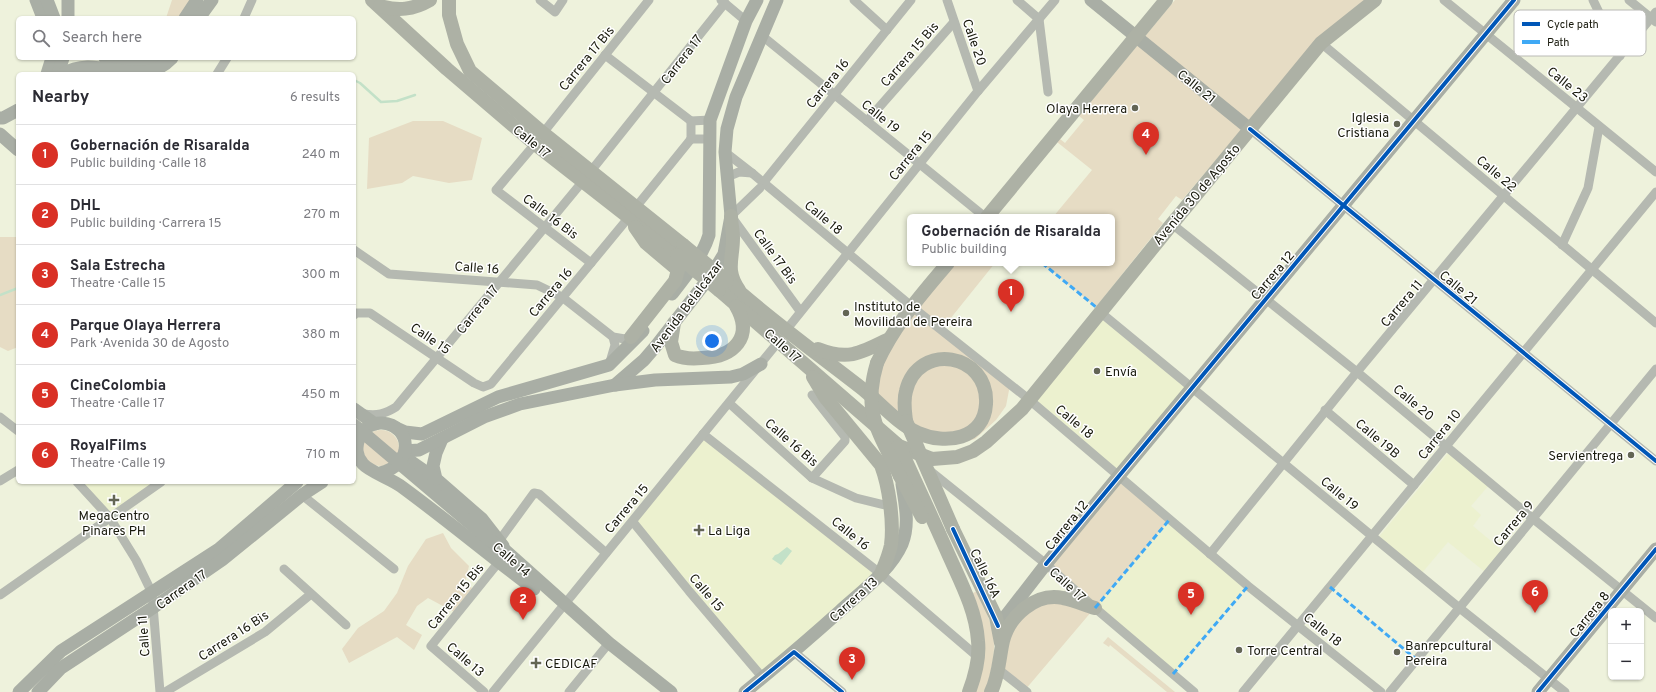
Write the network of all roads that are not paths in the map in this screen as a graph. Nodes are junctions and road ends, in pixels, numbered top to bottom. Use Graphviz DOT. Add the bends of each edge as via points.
graph roads {
  1 [pos="36,0"];
  2 [pos="47,0"];
  3 [pos="68,0"];
  4 [pos="197,0"];
  5 [pos="212,0"];
  6 [pos="252,0"];
  7 [pos="430,0"];
  8 [pos="449,0"];
  9 [pos="540,0"];
  10 [pos="563,0"];
  11 [pos="649,0"];
  12 [pos="757,0"];
  13 [pos="777,0"];
  14 [pos="854,0"];
  15 [pos="911,0"];
  16 [pos="947,0"];
  17 [pos="1017,0"];
  18 [pos="1055,0"];
  19 [pos="1091,0"];
  20 [pos="1166,0"];
  21 [pos="1375,0"];
  22 [pos="1444,0"];
  23 [pos="1514,0"];
  24 [pos="1593,0"];
  25 [pos="1629,0"];
  26 [pos="723,2"];
  27 [pos="375,3"];
  28 [pos="1598,10"];
  29 [pos="1644,10"];
  30 [pos="42,16"];
  31 [pos="53,16"];
  32 [pos="68,16"];
  33 [pos="186,16"];
  34 [pos="200,16"];
  35 [pos="245,16"];
  36 [pos="1654,17"];
  37 [pos="1039,18"];
  38 [pos="746,21"];
  39 [pos="954,22"];
  40 [pos="1646,26"];
  41 [pos="887,30"];
  42 [pos="762,35"];
  43 [pos="1486,35"];
  44 [pos="1136,36"];
  45 [pos="1321,43"];
  46 [pos="605,55"];
  47 [pos="1620,56"];
  48 [pos="51,60"];
  49 [pos="63,60"];
  50 [pos="119,60"];
  51 [pos="150,60"];
  52 [pos="170,60"];
  53 [pos="226,60"];
  54 [pos="48,72"];
  55 [pos="59,72"];
  56 [pos="66,72"];
  57 [pos="133,72"];
  58 [pos="154,72"];
  59 [pos="218,72"];
  60 [pos="978,91"];
  61 [pos="1048,92"];
  62 [pos="654,93"];
  63 [pos="835,95"];
  64 [pos="1577,108"];
  65 [pos="16,111"];
  66 [pos="1,120"];
  67 [pos="691,120"];
  68 [pos="710,120"];
  69 [pos="867,121"];
  70 [pos="1414,121"];
  71 [pos="1599,127"];
  72 [pos="1250,129"];
  73 [pos="0,134"];
  74 [pos="539,139"];
  75 [pos="691,139"];
  76 [pos="708,139"];
  77 [pos="0,145"];
  78 [pos="16,148"];
  79 [pos="725,152"];
  80 [pos="16,158"];
  81 [pos="919,164"];
  82 [pos="1656,172"];
  83 [pos="752,173"];
  84 [pos="587,176"];
  85 [pos="727,177"];
  86 [pos="762,185"];
  87 [pos="496,190"];
  88 [pos="1656,192"];
  89 [pos="1504,196"];
  90 [pos="1344,205"];
  91 [pos="633,212"];
  92 [pos="982,214"];
  93 [pos="988,214"];
  94 [pos="730,216"];
  95 [pos="1172,224"];
  96 [pos="544,228"];
  97 [pos="1562,245"];
  98 [pos="356,251"];
  99 [pos="847,253"];
  100 [pos="591,263"];
  101 [pos="945,266"];
  102 [pos="1592,269"];
  103 [pos="1434,279"];
  104 [pos="500,281"];
  105 [pos="562,297"];
  106 [pos="739,299"];
  107 [pos="1266,299"];
  108 [pos="912,306"];
  109 [pos="800,311"];
  110 [pos="1100,312"];
  111 [pos="356,314"];
  112 [pos="1656,322"];
  113 [pos="674,323"];
  114 [pos="645,329"];
  115 [pos="787,329"];
  116 [pos="613,337"];
  117 [pos="631,337"];
  118 [pos="889,339"];
  119 [pos="779,341"];
  120 [pos="1522,352"];
  121 [pos="438,358"];
  122 [pos="761,364"];
  123 [pos="609,365"];
  124 [pos="806,365"];
  125 [pos="1656,369"];
  126 [pos="1356,372"];
  127 [pos="491,384"];
  128 [pos="615,385"];
  129 [pos="1192,388"];
  130 [pos="812,395"];
  131 [pos="1030,400"];
  132 [pos="729,403"];
  133 [pos="1325,410"];
  134 [pos="356,416"];
  135 [pos="0,417"];
  136 [pos="375,424"];
  137 [pos="1612,424"];
  138 [pos="908,425"];
  139 [pos="396,428"];
  140 [pos="16,429"];
  141 [pos="704,434"];
  142 [pos="442,438"];
  143 [pos="356,444"];
  144 [pos="900,446"];
  145 [pos="1446,446"];
  146 [pos="356,447"];
  147 [pos="356,448"];
  148 [pos="404,453"];
  149 [pos="1656,461"];
  150 [pos="1283,462"];
  151 [pos="16,471"];
  152 [pos="356,472"];
  153 [pos="377,472"];
  154 [pos="1120,475"];
  155 [pos="900,476"];
  156 [pos="812,478"];
  157 [pos="436,479"];
  158 [pos="0,481"];
  159 [pos="79,484"];
  160 [pos="158,484"];
  161 [pos="291,484"];
  162 [pos="319,484"];
  163 [pos="1414,485"];
  164 [pos="302,495"];
  165 [pos="889,506"];
  166 [pos="110,518"];
  167 [pos="1533,519"];
  168 [pos="633,522"];
  169 [pos="1372,536"];
  170 [pos="495,545"];
  171 [pos="1656,550"];
  172 [pos="606,553"];
  173 [pos="1210,554"];
  174 [pos="498,563"];
  175 [pos="1046,564"];
  176 [pos="284,569"];
  177 [pos="394,569"];
  178 [pos="881,574"];
  179 [pos="534,589"];
  180 [pos="1622,590"];
  181 [pos="152,593"];
  182 [pos="311,594"];
  183 [pos="0,595"];
  184 [pos="967,596"];
  185 [pos="154,608"];
  186 [pos="562,608"];
  187 [pos="1095,608"];
  188 [pos="1459,608"];
  189 [pos="1656,618"];
  190 [pos="346,625"];
  191 [pos="998,626"];
  192 [pos="1299,626"];
  193 [pos="431,646"];
  194 [pos="607,646"];
  195 [pos="1002,649"];
  196 [pos="794,652"];
  197 [pos="978,657"];
  198 [pos="998,669"];
  199 [pos="762,678"];
  200 [pos="1549,678"];
  201 [pos="19,692"];
  202 [pos="38,692"];
  203 [pos="160,692"];
  204 [pos="165,692"];
  205 [pos="484,692"];
  206 [pos="494,692"];
  207 [pos="569,692"];
  208 [pos="658,692"];
  209 [pos="671,692"];
  210 [pos="745,692"];
  211 [pos="842,692"];
  212 [pos="969,692"];
  213 [pos="991,692"];
  214 [pos="1027,692"];
  215 [pos="1194,692"];
  216 [pos="1243,692"];
  217 [pos="1381,692"];
  218 [pos="1390,692"];
  219 [pos="1538,692"];
  220 [pos="1565,692"];
  1 -- 30 [label="main road"];
  2 -- 31 [label="main road"];
  3 -- 32 [label="main road"];
  4 -- 33 [label="main road"];
  5 -- 34 [label="main road"];
  6 -- 35 [label="street"];
  7 -- 27 [label="main road" via="421,6 393,10"];
  8 -- 74 [label="main road, Calle 17" via="449,15 457,44 470,71"];
  9 -- 10 [label="street" via="555,12"];
  11 -- 46 [label="street, Carrera 17 Bis"];
  12 -- 38 [label="main road, Avenida Belalcázar"];
  13 -- 42 [label="main road, Avenida Belalcázar"];
  14 -- 41 [label="street"];
  15 -- 41 [label="street, Carrera 16"];
  16 -- 39 [label="street, Calle 20"];
  17 -- 37 [label="street"];
  18 -- 37 [label="street, Carrera 15"];
  19 -- 44 [label="main road, Calle 21"];
  20 -- 44 [label="main road"];
  21 -- 45 [label="main road, Avenida 30 de Agosto"];
  22 -- 43 [label="street, Calle 23"];
  23 -- 43 [label="main road, Carrera 12"];
  24 -- 28 [label="street"];
  25 -- 29 [label="street"];
  26 -- 38 [label="street"];
  26 -- 62 [label="street, Carrera 17"];
  27 -- 74 [label="main road, Calle 17" via="447,68"];
  36 -- 40 [label="street, Carrera 11"];
  37 -- 60 [label="street, Carrera 15"];
  37 -- 61 [label="street"];
  38 -- 68 [label="main road, Avenida Belalcázar"];
  39 -- 60 [label="street, Calle 20"];
  39 -- 69 [label="street, Carrera 15 Bis"];
  41 -- 63 [label="street, Carrera 16"];
  42 -- 63 [label="street, Calle 19"];
  42 -- 79 [label="main road, Avenida Belalcázar" via="736,97 727,129"];
  43 -- 64 [label="street, Calle 23"];
  43 -- 70 [label="main road, Carrera 12"];
  44 -- 72 [label="main road, Calle 21"];
  44 -- 93 [label="main road"];
  45 -- 70 [label="street, Calle 22"];
  45 -- 72 [label="main road, Avenida 30 de Agosto"];
  46 -- 62 [label="street"];
  46 -- 74 [label="street, Carrera 17 Bis"];
  47 -- 64 [label="street, Carrera 11"];
  48 -- 54 [label="main road"];
  49 -- 55 [label="main road"];
  50 -- 51 [label="main road"];
  52 -- 58 [label="main road"];
  53 -- 59 [label="street"];
  56 -- 57 [label="main road" via="83,66"];
  60 -- 81 [label="street, Carrera 15"];
  62 -- 67 [label="street"];
  62 -- 84 [label="street, Carrera 17"];
  63 -- 69 [label="street, Calle 19"];
  63 -- 86 [label="street, Carrera 16"];
  64 -- 71 [label="street, Calle 23"];
  64 -- 89 [label="street, Carrera 11"];
  65 -- 66 [label="main road"];
  67 -- 68 [label="street"];
  67 -- 75 [label="street"];
  68 -- 76 [label="main road, Avenida Belalcázar"];
  69 -- 81 [label="street, Calle 19"];
  70 -- 89 [label="street, Calle 22"];
  70 -- 90 [label="main road, Carrera 12"];
  71 -- 82 [label="street, Calle 23"];
  71 -- 97 [label="street" via="1588,188"];
  72 -- 90 [label="street, Calle 21"];
  72 -- 95 [label="main road, Avenida 30 de Agosto"];
  73 -- 78 [label="main road"];
  74 -- 84 [label="main road, Calle 17"];
  74 -- 87 [label="street, Carrera 17 Bis"];
  75 -- 76 [label="street"];
  75 -- 91 [label="street, Carrera 16"];
  76 -- 114 [label="main road, Avenida Belalcázar" via="710,224 705,246 695,264"];
  77 -- 80 [label="main road"];
  79 -- 83 [label="street, Calle 18"];
  79 -- 85 [label="main road, Avenida Belalcázar"];
  81 -- 92 [label="street, Calle 19"];
  81 -- 99 [label="street, Carrera 15"];
  83 -- 85 [label="street" via="739,172"];
  83 -- 86 [label="street, Calle 18"];
  84 -- 91 [label="main road, Calle 17"];
  84 -- 96 [label="street, Carrera 17"];
  85 -- 94 [label="main road, Avenida Belalcázar"];
  86 -- 94 [label="street, Carrera 16"];
  86 -- 99 [label="street, Calle 18"];
  87 -- 96 [label="street, Calle 16 Bis"];
  88 -- 102 [label="street, Carrera 10"];
  89 -- 97 [label="street, Calle 22"];
  89 -- 103 [label="street, Carrera 11"];
  90 -- 103 [label="street, Calle 21"];
  90 -- 107 [label="main road, Carrera 12"];
  91 -- 100 [label="street, Carrera 16"];
  91 -- 106 [label="main road, Calle 17, bridge"];
  91 -- 117 [label="main road" via="646,244 678,270 675,281"];
  94 -- 106 [label="main road" via="733,238 730,268"];
  94 -- 109 [label="street, Calle 17 Bis"];
  94 -- 113 [label="main road, Avenida Belalcázar" via="724,254 719,264"];
  95 -- 107 [label="street, Calle 20"];
  95 -- 110 [label="main road, Avenida 30 de Agosto"];
  96 -- 100 [label="street, Calle 16 Bis"];
  96 -- 104 [label="street, Carrera 17"];
  97 -- 102 [label="street, Calle 22"];
  98 -- 104 [label="street, Calle 16" via="389,274"];
  99 -- 108 [label="street, Calle 18"];
  99 -- 109 [label="street, Carrera 15"];
  100 -- 105 [label="street, Carrera 16"];
  101 -- 108 [label="main road"];
  102 -- 112 [label="street, Calle 22"];
  102 -- 120 [label="street, Carrera 10"];
  103 -- 120 [label="street, Calle 21"];
  103 -- 126 [label="street, Carrera 11"];
  104 -- 105 [label="street, Calle 16" via="537,285"];
  104 -- 121 [label="street, Carrera 17"];
  105 -- 116 [label="street, Calle 16"];
  105 -- 127 [label="street, Carrera 16"];
  106 -- 113 [label="main road" via="743,331 736,346 722,355 690,359 675,354 671,342"];
  106 -- 115 [label="main road, Calle 17"];
  106 -- 119 [label="main road, Calle 17"];
  107 -- 126 [label="street, Calle 20"];
  107 -- 129 [label="main road, Carrera 12"];
  108 -- 118 [label="main road"];
  108 -- 131 [label="street, Calle 18"];
  109 -- 115 [label="street, Carrera 15"];
  110 -- 129 [label="street, Calle 19"];
  110 -- 131 [label="main road, Avenida 30 de Agosto"];
  111 -- 121 [label="street, Calle 15" via="370,313"];
  113 -- 128 [label="main road, Avenida Belalcázar" via="644,360"];
  114 -- 117 [label="street"];
  114 -- 123 [label="main road, Avenida Belalcázar"];
  115 -- 118 [label="main road" via="818,349 839,356 863,352"];
  115 -- 138 [label="main road, Calle 17"];
  116 -- 117 [label="street"];
  116 -- 123 [label="street" via="616,345"];
  118 -- 155 [label="main road, bridge" via="872,379 870,402 873,419"];
  119 -- 122 [label="street, Carrera 15"];
  119 -- 124 [label="main road, Calle 17"];
  120 -- 137 [label="street, Calle 21"];
  120 -- 145 [label="street, Carrera 10"];
  121 -- 127 [label="street, Calle 15" via="474,383 483,387"];
  121 -- 134 [label="street, Carrera 17" via="396,408 386,414"];
  122 -- 128 [label="main road" via="744,374 731,377 655,380"];
  122 -- 132 [label="street, Carrera 15"];
  123 -- 139 [label="main road, Avenida Belalcázar" via="498,397 422,434"];
  124 -- 144 [label="main road, Calle 17"];
  124 -- 165 [label="main road" via="825,397 881,465 886,477"];
  125 -- 137 [label="street, Carrera 9"];
  126 -- 133 [label="street, Carrera 11"];
  126 -- 145 [label="street, Calle 20"];
  128 -- 142 [label="main road, Avenida Belalcázar" via="520,404 484,417"];
  129 -- 150 [label="street, Calle 19"];
  129 -- 154 [label="main road, Carrera 12"];
  130 -- 156 [label="street" via="845,437 845,441"];
  131 -- 144 [label="main road, Avenida 30 de Agosto" via="986,442 973,451 957,457 932,459"];
  131 -- 154 [label="street, Calle 18"];
  132 -- 141 [label="street, Carrera 15"];
  132 -- 156 [label="street, Calle 16 Bis"];
  133 -- 150 [label="street, Carrera 11"];
  133 -- 163 [label="street, Calle 19B"];
  134 -- 136 [label="main road"];
  134 -- 170 [label="main road, Calle 14, bridge"];
  135 -- 140 [label="street"];
  136 -- 139 [label="main road, Avenida Belalcázar" via="382,423"];
  136 -- 143 [label="main road" via="364,430"];
  137 -- 149 [label="street, Calle 21"];
  137 -- 167 [label="street, Carrera 9"];
  138 -- 138 [label="main road" via="904,404 906,390 911,378 930,362 954,359 972,368 982,380 986,406 982,419 965,436 954,440 941,440 919,434"];
  138 -- 191 [label="main road, Calle 16A, bridge"];
  139 -- 148 [label="main road" via="402,436"];
  141 -- 168 [label="street, Carrera 15"];
  141 -- 178 [label="street, Calle 16"];
  142 -- 148 [label="main road, Avenida Belalcázar" via="419,450"];
  142 -- 157 [label="main road" via="433,466"];
  144 -- 175 [label="street, Calle 17"];
  144 -- 184 [label="main road, Calle 16A"];
  145 -- 163 [label="street, Carrera 10"];
  145 -- 167 [label="street, Calle 20"];
  146 -- 170 [label="main road, Calle 14"];
  147 -- 153 [label="main road" via="363,464"];
  148 -- 153 [label="main road" via="398,466"];
  148 -- 157 [label="main road"];
  150 -- 169 [label="street, Calle 19"];
  150 -- 173 [label="street, Carrera 11"];
  151 -- 158 [label="street"];
  152 -- 153 [label="main road"];
  153 -- 174 [label="main road" via="412,494"];
  154 -- 173 [label="street, Calle 18"];
  154 -- 175 [label="main road, Carrera 12"];
  155 -- 178 [label="main road, Carrera 13" via="907,513 906,527 902,543"];
  155 -- 184 [label="main road"];
  156 -- 165 [label="street, Calle 16 Bis" via="856,498"];
  157 -- 170 [label="main road" via="482,518"];
  159 -- 166 [label="street, Calle 11"];
  160 -- 166 [label="street"];
  161 -- 181 [label="main road, Carrera 17" via="219,549"];
  162 -- 164 [label="main road, Carrera 17"];
  163 -- 169 [label="street, Carrera 10"];
  164 -- 177 [label="street"];
  164 -- 185 [label="main road, Carrera 17" via="222,560"];
  165 -- 178 [label="main road" via="891,545"];
  166 -- 181 [label="street, Calle 11" via="136,560"];
  166 -- 183 [label="street"];
  167 -- 180 [label="street, Calle 20"];
  167 -- 188 [label="street, Carrera 9"];
  168 -- 172 [label="street, Carrera 15"];
  168 -- 199 [label="street, Calle 15"];
  169 -- 188 [label="street, Calle 19"];
  169 -- 192 [label="street, Carrera 10"];
  170 -- 172 [label="street" via="534,493 539,494"];
  170 -- 179 [label="main road, Calle 14"];
  170 -- 186 [label="main road, Calle 14"];
  171 -- 180 [label="main road, Carrera 8"];
  172 -- 186 [label="street, Carrera 15"];
  173 -- 192 [label="street, Calle 18"];
  174 -- 179 [label="main road"];
  174 -- 193 [label="street, Carrera 15 Bis"];
  175 -- 187 [label="street, Calle 17"];
  175 -- 191 [label="main road, Carrera 12"];
  176 -- 182 [label="street"];
  178 -- 196 [label="main road, Carrera 13"];
  178 -- 197 [label="street, Calle 16"];
  179 -- 186 [label="main road, Calle 14"];
  180 -- 189 [label="street, Calle 20"];
  180 -- 200 [label="main road, Carrera 8"];
  181 -- 185 [label="street, Calle 11"];
  181 -- 201 [label="main road, Carrera 17" via="61,651"];
  182 -- 190 [label="street"];
  182 -- 204 [label="street, Carrera 16 Bis" via="265,632"];
  184 -- 197 [label="main road" via="979,642"];
  185 -- 202 [label="main road, Carrera 17" via="60,668"];
  185 -- 203 [label="street, Calle 11"];
  186 -- 194 [label="main road, Calle 14"];
  186 -- 206 [label="street, Carrera 15"];
  187 -- 195 [label="main road" via="1062,598 1048,598 1034,603 1021,611 1011,622"];
  187 -- 215 [label="street, Calle 17"];
  188 -- 200 [label="street, Calle 19"];
  188 -- 218 [label="street, Carrera 9"];
  191 -- 195 [label="main road, Calle 16A"];
  192 -- 216 [label="street, Carrera 10"];
  192 -- 217 [label="street, Calle 18"];
  193 -- 205 [label="street, Calle 13"];
  194 -- 207 [label="street"];
  194 -- 208 [label="main road, Calle 14"];
  194 -- 209 [label="main road, Calle 14"];
  195 -- 198 [label="main road"];
  196 -- 199 [label="main road, Carrera 13"];
  196 -- 211 [label="street"];
  197 -- 212 [label="main road"];
  198 -- 213 [label="main road"];
  198 -- 214 [label="street"];
  199 -- 210 [label="main road, Carrera 13"];
  200 -- 219 [label="main road, Carrera 8"];
  200 -- 220 [label="street, Calle 19"];
}
